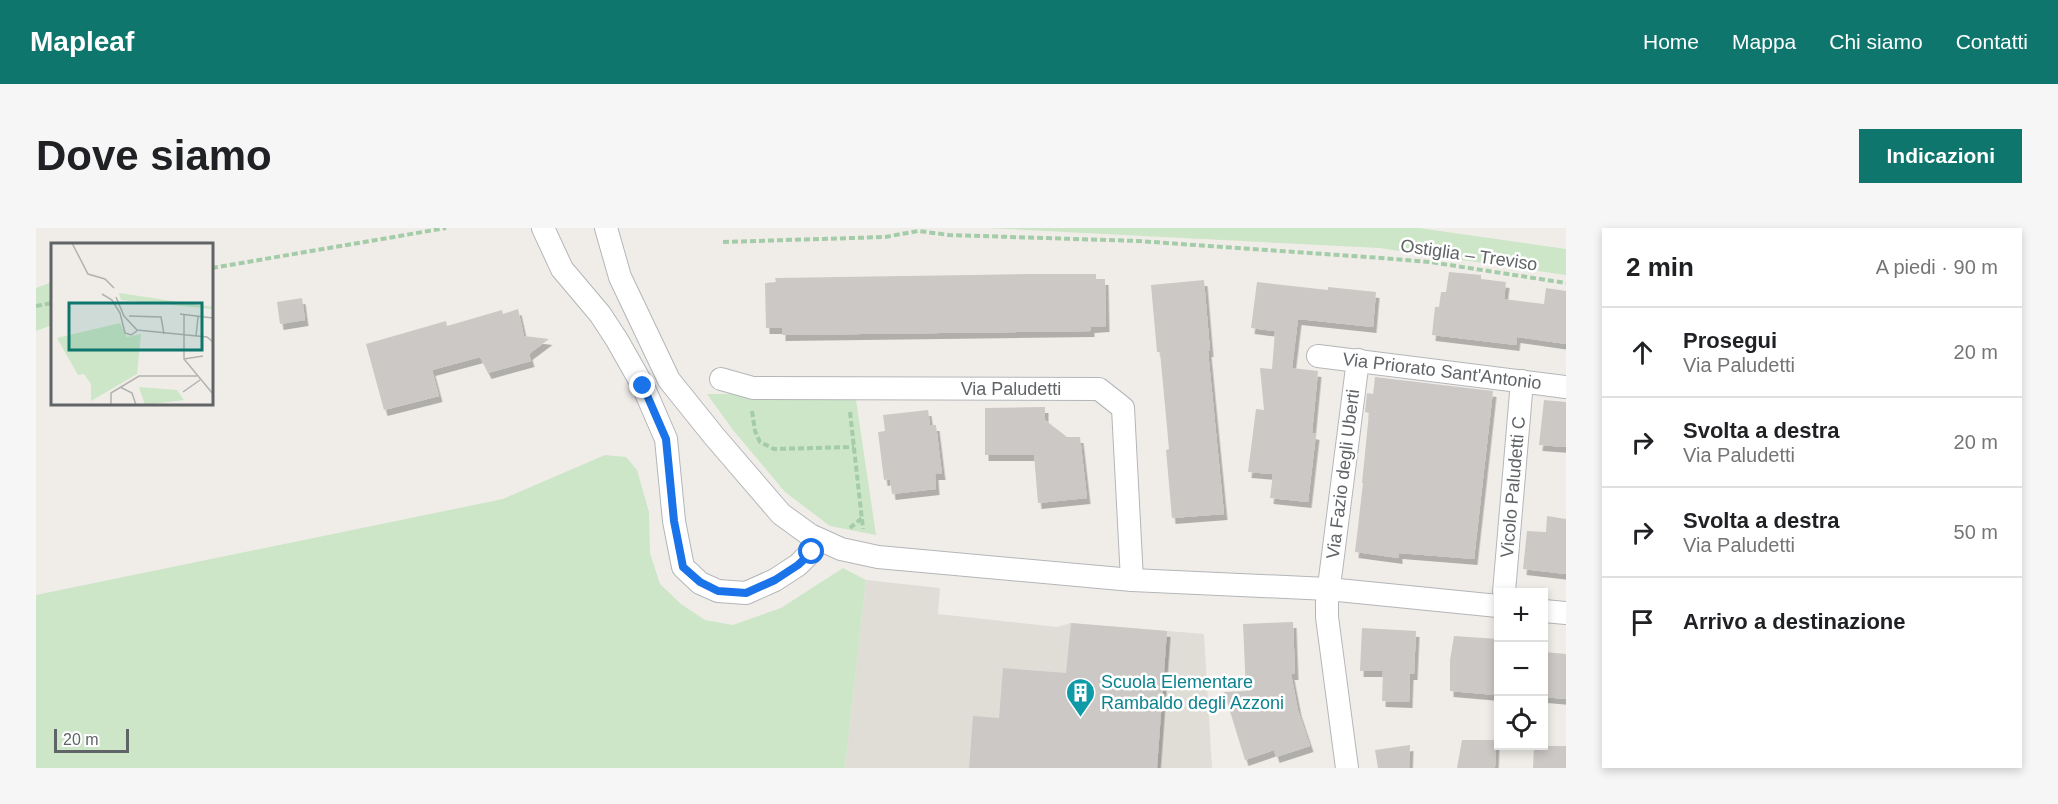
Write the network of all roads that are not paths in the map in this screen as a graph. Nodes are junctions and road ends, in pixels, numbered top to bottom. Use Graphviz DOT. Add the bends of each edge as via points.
graph roads {
  1 [pos="543,228"];
  2 [pos="606,228"];
  3 [pos="1318,356"];
  4 [pos="1358,360"];
  5 [pos="721,379"];
  6 [pos="1522,381"];
  7 [pos="1566,387"];
  8 [pos="819,540"];
  9 [pos="1132,580"];
  10 [pos="1504,588"];
  11 [pos="1328,589"];
  12 [pos="1494,606"];
  13 [pos="1548,611"];
  14 [pos="1566,613"];
  15 [pos="1347,768"];
  1 -- 8 [label="street" via="562,269 617,340 666,439 683,567 718,591 746,593 798,565"];
  2 -- 8 [label="street" via="620,277 669,380 782,514"];
  3 -- 4 [label="street, Via Priorato Sant'Antonio"];
  4 -- 6 [label="street, Via Priorato Sant'Antonio"];
  4 -- 11 [label="street, Via Fazio degli Uberti"];
  5 -- 9 [label="street, Via Paludetti" via="753,388 1099,389 1123,408"];
  6 -- 7 [label="street, Via Priorato Sant'Antonio"];
  6 -- 10 [label="street, Vicolo Paludetti C"];
  8 -- 9 [label="street" via="879,557"];
  9 -- 11 [label="street"];
  11 -- 12 [label="street"];
  11 -- 15 [label="street, Via Fazio degli Uberti" via="1327,617"];
  13 -- 14 [label="street"];
}
